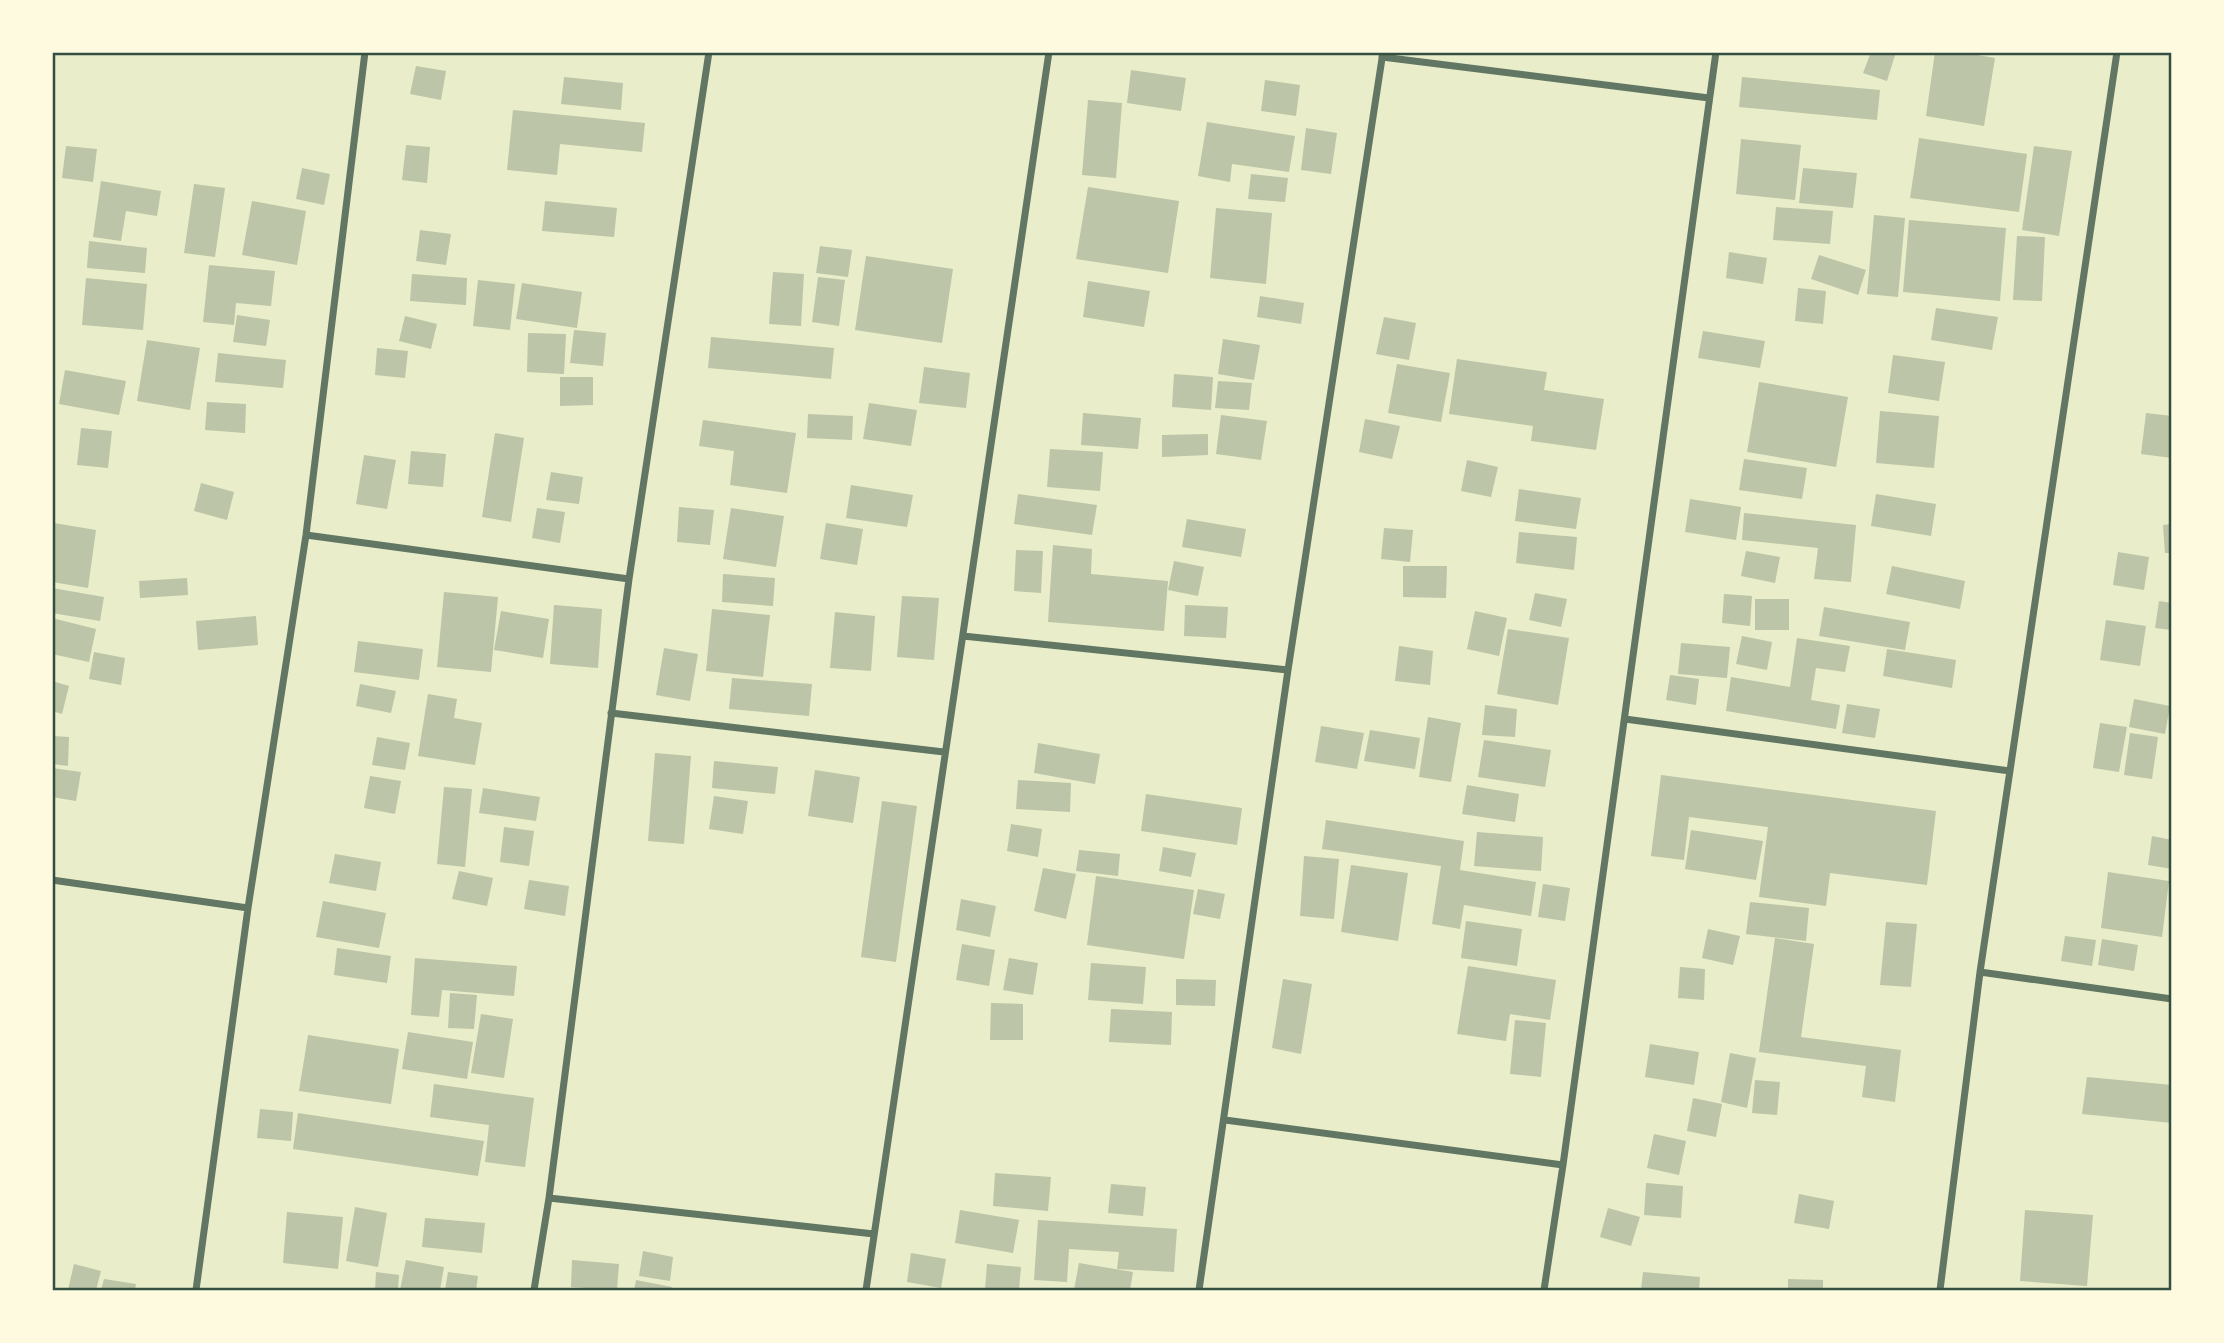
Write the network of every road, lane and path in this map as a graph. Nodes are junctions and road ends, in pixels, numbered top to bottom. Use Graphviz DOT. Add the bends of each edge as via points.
graph roads {
  1 [pos="365,52"];
  2 [pos="709,52"];
  3 [pos="1049,52"];
  4 [pos="1716,52"];
  5 [pos="2117,52"];
  6 [pos="1382,55"];
  7 [pos="1709,98"];
  8 [pos="306,535"];
  9 [pos="629,579"];
  10 [pos="963,636"];
  11 [pos="1288,670"];
  12 [pos="611,713"];
  13 [pos="1625,719"];
  14 [pos="944,752"];
  15 [pos="2010,771"];
  16 [pos="52,880"];
  17 [pos="248,908"];
  18 [pos="1980,972"];
  19 [pos="2172,999"];
  20 [pos="1225,1120"];
  21 [pos="1563,1165"];
  22 [pos="549,1198"];
  23 [pos="874,1234"];
  24 [pos="196,1290"];
  25 [pos="534,1290"];
  26 [pos="866,1290"];
  27 [pos="1199,1290"];
  28 [pos="1544,1290"];
  29 [pos="1940,1290"];
  1 -- 8 [label="street"];
  2 -- 9 [label="street"];
  3 -- 10 [label="street"];
  4 -- 7 [label="street"];
  5 -- 15 [label="street"];
  6 -- 7 [label="street"];
  6 -- 11 [label="street"];
  7 -- 13 [label="street"];
  8 -- 9 [label="street"];
  8 -- 17 [label="street"];
  9 -- 12 [label="street"];
  10 -- 11 [label="street"];
  10 -- 14 [label="street"];
  11 -- 20 [label="street"];
  12 -- 14 [label="street"];
  12 -- 22 [label="street"];
  13 -- 15 [label="street"];
  13 -- 21 [label="street"];
  14 -- 23 [label="street"];
  15 -- 18 [label="street"];
  16 -- 17 [label="street"];
  17 -- 24 [label="street"];
  18 -- 19 [label="street"];
  18 -- 29 [label="street"];
  20 -- 21 [label="street"];
  20 -- 27 [label="street"];
  21 -- 28 [label="street"];
  22 -- 23 [label="street"];
  22 -- 25 [label="street"];
  23 -- 26 [label="street"];
}
